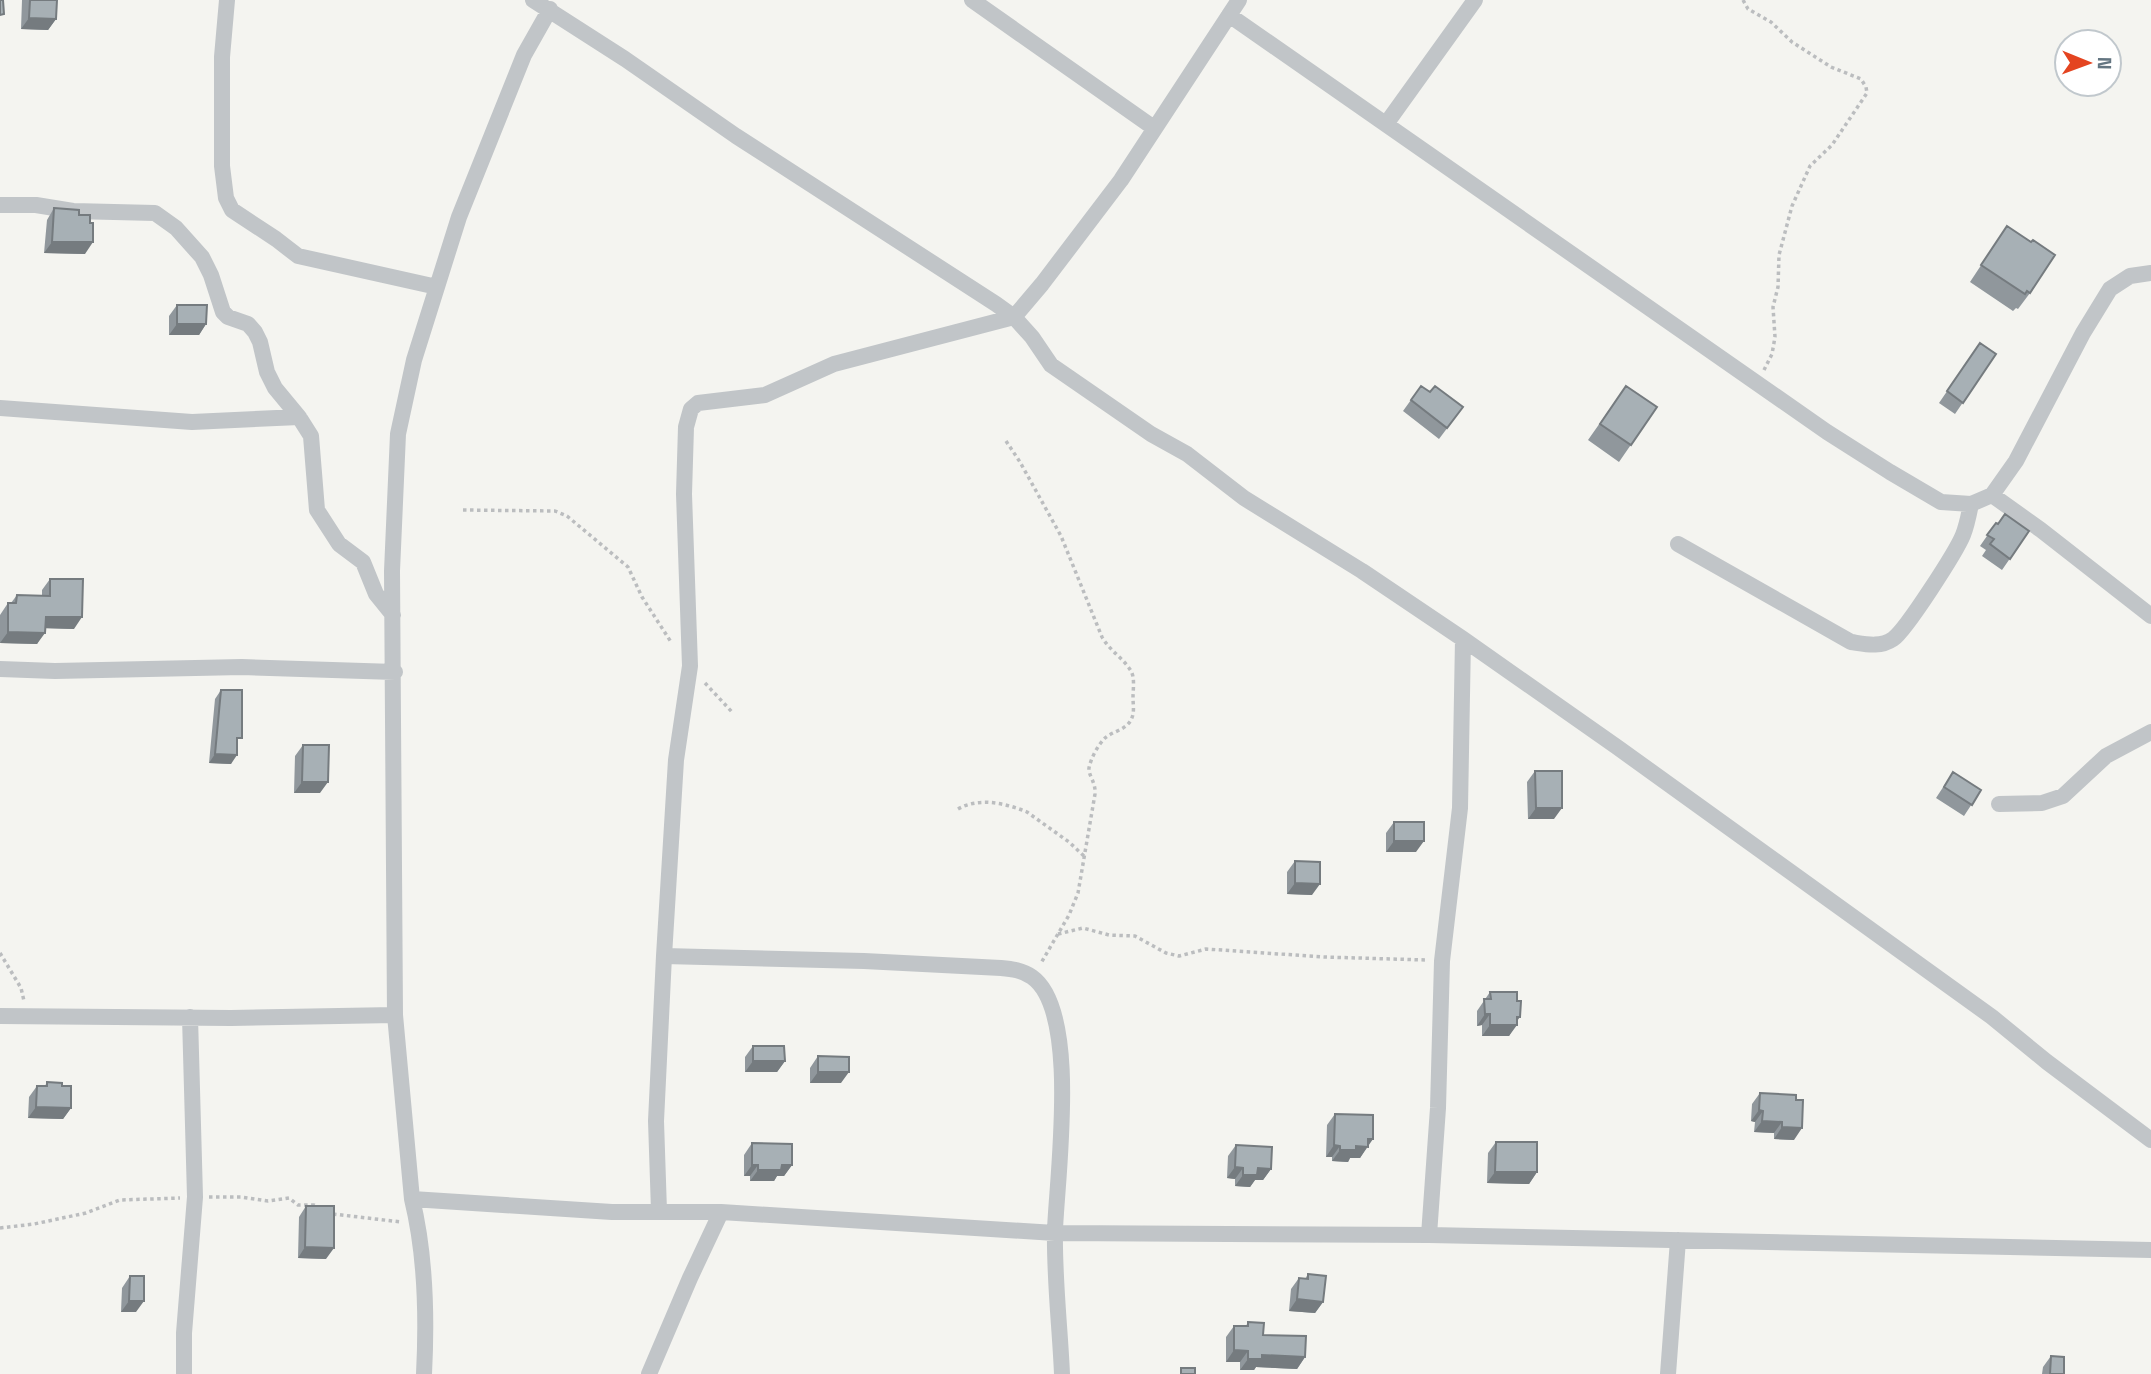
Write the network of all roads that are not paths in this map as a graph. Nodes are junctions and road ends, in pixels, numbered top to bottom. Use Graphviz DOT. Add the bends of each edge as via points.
graph roads {
  1 [pos="227,0"];
  2 [pos="533,0"];
  3 [pos="972,0"];
  4 [pos="1238,0"];
  5 [pos="1475,0"];
  6 [pos="550,9"];
  7 [pos="1229,15"];
  8 [pos="1386,124"];
  9 [pos="1154,128"];
  10 [pos="0,205"];
  11 [pos="2151,273"];
  12 [pos="437,287"];
  13 [pos="1014,317"];
  14 [pos="0,408"];
  15 [pos="299,417"];
  16 [pos="1992,495"];
  17 [pos="1971,504"];
  18 [pos="1678,544"];
  19 [pos="393,615"];
  20 [pos="2151,616"];
  21 [pos="1463,639"];
  22 [pos="0,669"];
  23 [pos="395,672"];
  24 [pos="2151,733"];
  25 [pos="2000,804"];
  26 [pos="664,956"];
  27 [pos="396,1015"];
  28 [pos="0,1016"];
  29 [pos="190,1017"];
  30 [pos="2151,1140"];
  31 [pos="412,1199"];
  32 [pos="659,1211"];
  33 [pos="722,1212"];
  34 [pos="1055,1233"];
  35 [pos="1429,1236"];
  36 [pos="1678,1240"];
  37 [pos="2151,1250"];
  38 [pos="184,1374"];
  39 [pos="424,1374"];
  40 [pos="649,1374"];
  41 [pos="1062,1374"];
  42 [pos="1668,1374"];
  1 -- 12 [label="street" via="222,166 232,210 298,257"];
  2 -- 6 [label="street"];
  3 -- 9 [label="street"];
  4 -- 7 [label="street"];
  5 -- 8 [label="street"];
  6 -- 12 [label="street" via="507,94"];
  6 -- 13 [label="street"];
  7 -- 8 [label="street"];
  7 -- 9 [label="street"];
  8 -- 17 [label="street" via="1848,445 1941,502"];
  9 -- 13 [label="street" via="1121,180"];
  10 -- 15 [label="street" via="162,216 202,257 223,312 255,332 275,388"];
  11 -- 16 [label="street" via="2130,276 2110,289 2016,461"];
  12 -- 19 [label="street" via="414,360 398,434"];
  13 -- 21 [label="street" via="1051,365 1187,454 1244,498"];
  13 -- 26 [label="street" via="834,364 774,392 694,405 686,427 684,494 690,666 676,760"];
  14 -- 15 [label="street" via="192,422"];
  15 -- 19 [label="street" via="311,436 317,510 339,544 363,562 376,594"];
  16 -- 17 [label="street"];
  16 -- 20 [label="street"];
  17 -- 18 [label="street" via="1957,549 1910,618 1894,639 1873,646 1851,642"];
  19 -- 23 [label="street"];
  21 -- 30 [label="street" via="1917,962"];
  21 -- 35 [label="street" via="1460,808 1442,961"];
  22 -- 23 [label="street" via="242,667"];
  23 -- 27 [label="street"];
  24 -- 25 [label="street" via="2106,756 2063,796 2042,803"];
  26 -- 32 [label="street" via="656,1121"];
  26 -- 34 [label="street" via="1002,968 1033,977 1050,1005 1061,1060"];
  27 -- 29 [label="street"];
  27 -- 31 [label="street"];
  28 -- 29 [label="street"];
  29 -- 38 [label="street" via="195,1197"];
  31 -- 32 [label="street"];
  31 -- 39 [label="street" via="424,1278"];
  32 -- 33 [label="street"];
  33 -- 34 [label="street"];
  33 -- 40 [label="street"];
  34 -- 35 [label="street"];
  34 -- 41 [label="street"];
  35 -- 36 [label="street"];
  36 -- 37 [label="street"];
  36 -- 42 [label="street"];
}
